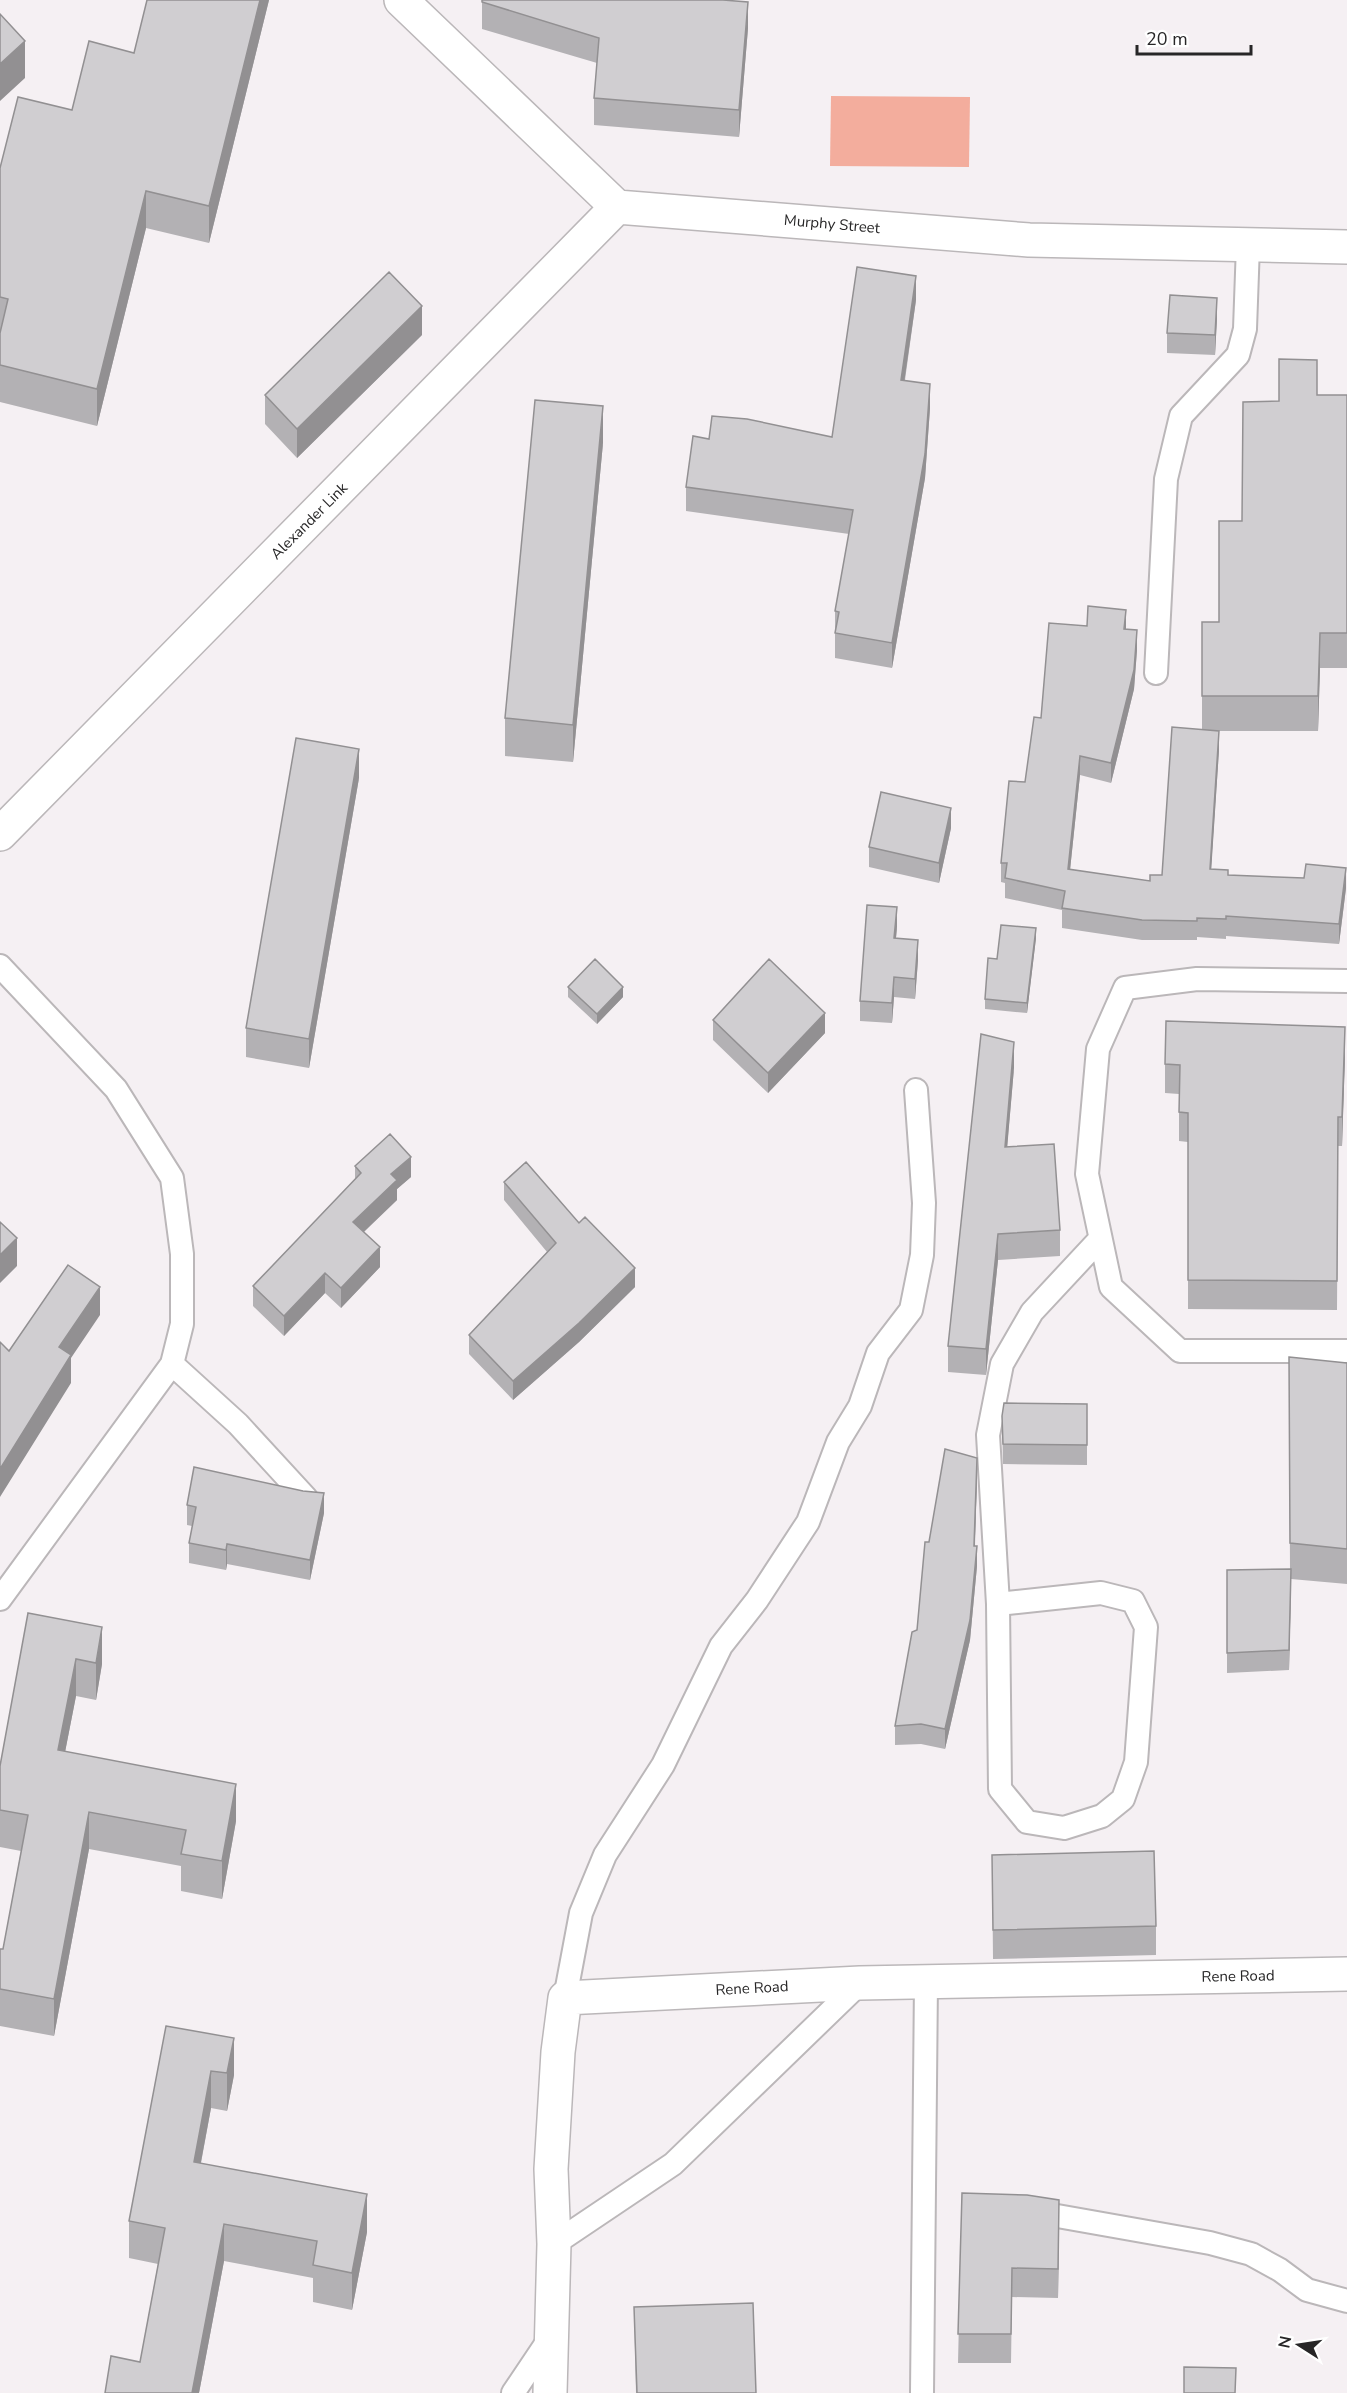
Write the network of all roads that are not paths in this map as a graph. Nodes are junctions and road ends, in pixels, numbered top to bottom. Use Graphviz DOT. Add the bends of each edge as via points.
graph roads {
  1 [pos="401,0"];
  2 [pos="617,207"];
  3 [pos="1248,245"];
  4 [pos="1347,247"];
  5 [pos="1156,673"];
  6 [pos="0,834"];
  7 [pos="0,966"];
  8 [pos="1347,981"];
  9 [pos="916,1090"];
  10 [pos="1100,1239"];
  11 [pos="1347,1351"];
  12 [pos="172,1364"];
  13 [pos="306,1498"];
  14 [pos="0,1599"];
  15 [pos="998,1604"];
  16 [pos="1347,1974"];
  17 [pos="926,1981"];
  18 [pos="860,1983"];
  19 [pos="565,1998"];
  20 [pos="1006,2206"];
  21 [pos="554,2244"];
  22 [pos="1347,2301"];
  23 [pos="552,2335"];
  24 [pos="513,2393"];
  25 [pos="550,2393"];
  26 [pos="922,2393"];
  1 -- 2 [label="street"];
  2 -- 3 [label="street, Murphy Street" via="1029,240"];
  2 -- 6 [label="street, Alexander Link"];
  3 -- 4 [label="street, Murphy Street"];
  3 -- 5 [label="lane" via="1245,329 1238,355 1181,416 1166,479"];
  7 -- 12 [label="lane" via="116,1089 171,1178 182,1254 182,1324"];
  8 -- 10 [label="lane" via="1197,979 1125,988 1098,1049 1087,1174"];
  9 -- 19 [label="lane" via="924,1203 922,1255 911,1310 878,1353 860,1406 838,1442 808,1522 722,1646 663,1765 605,1855 581,1913"];
  10 -- 11 [label="lane" via="1111,1287 1180,1351"];
  10 -- 15 [label="lane" via="1032,1311 1002,1364 988,1436"];
  12 -- 13 [label="lane" via="238,1424"];
  12 -- 14 [label="lane"];
  15 -- 15 [label="lane" via="1101,1593 1132,1601 1146,1627 1136,1762 1123,1799 1102,1815 1064,1828 1027,1822 1000,1788"];
  16 -- 17 [label="street, Rene Road"];
  17 -- 18 [label="street, Rene Road"];
  17 -- 26 [label="lane"];
  18 -- 19 [label="street, Rene Road"];
  18 -- 21 [label="lane" via="673,2164"];
  19 -- 21 [label="street" via="551,2169"];
  20 -- 22 [label="lane" via="1251,2254 1307,2290"];
  21 -- 23 [label="street"];
  23 -- 24 [label="lane"];
  23 -- 25 [label="street"];
}
